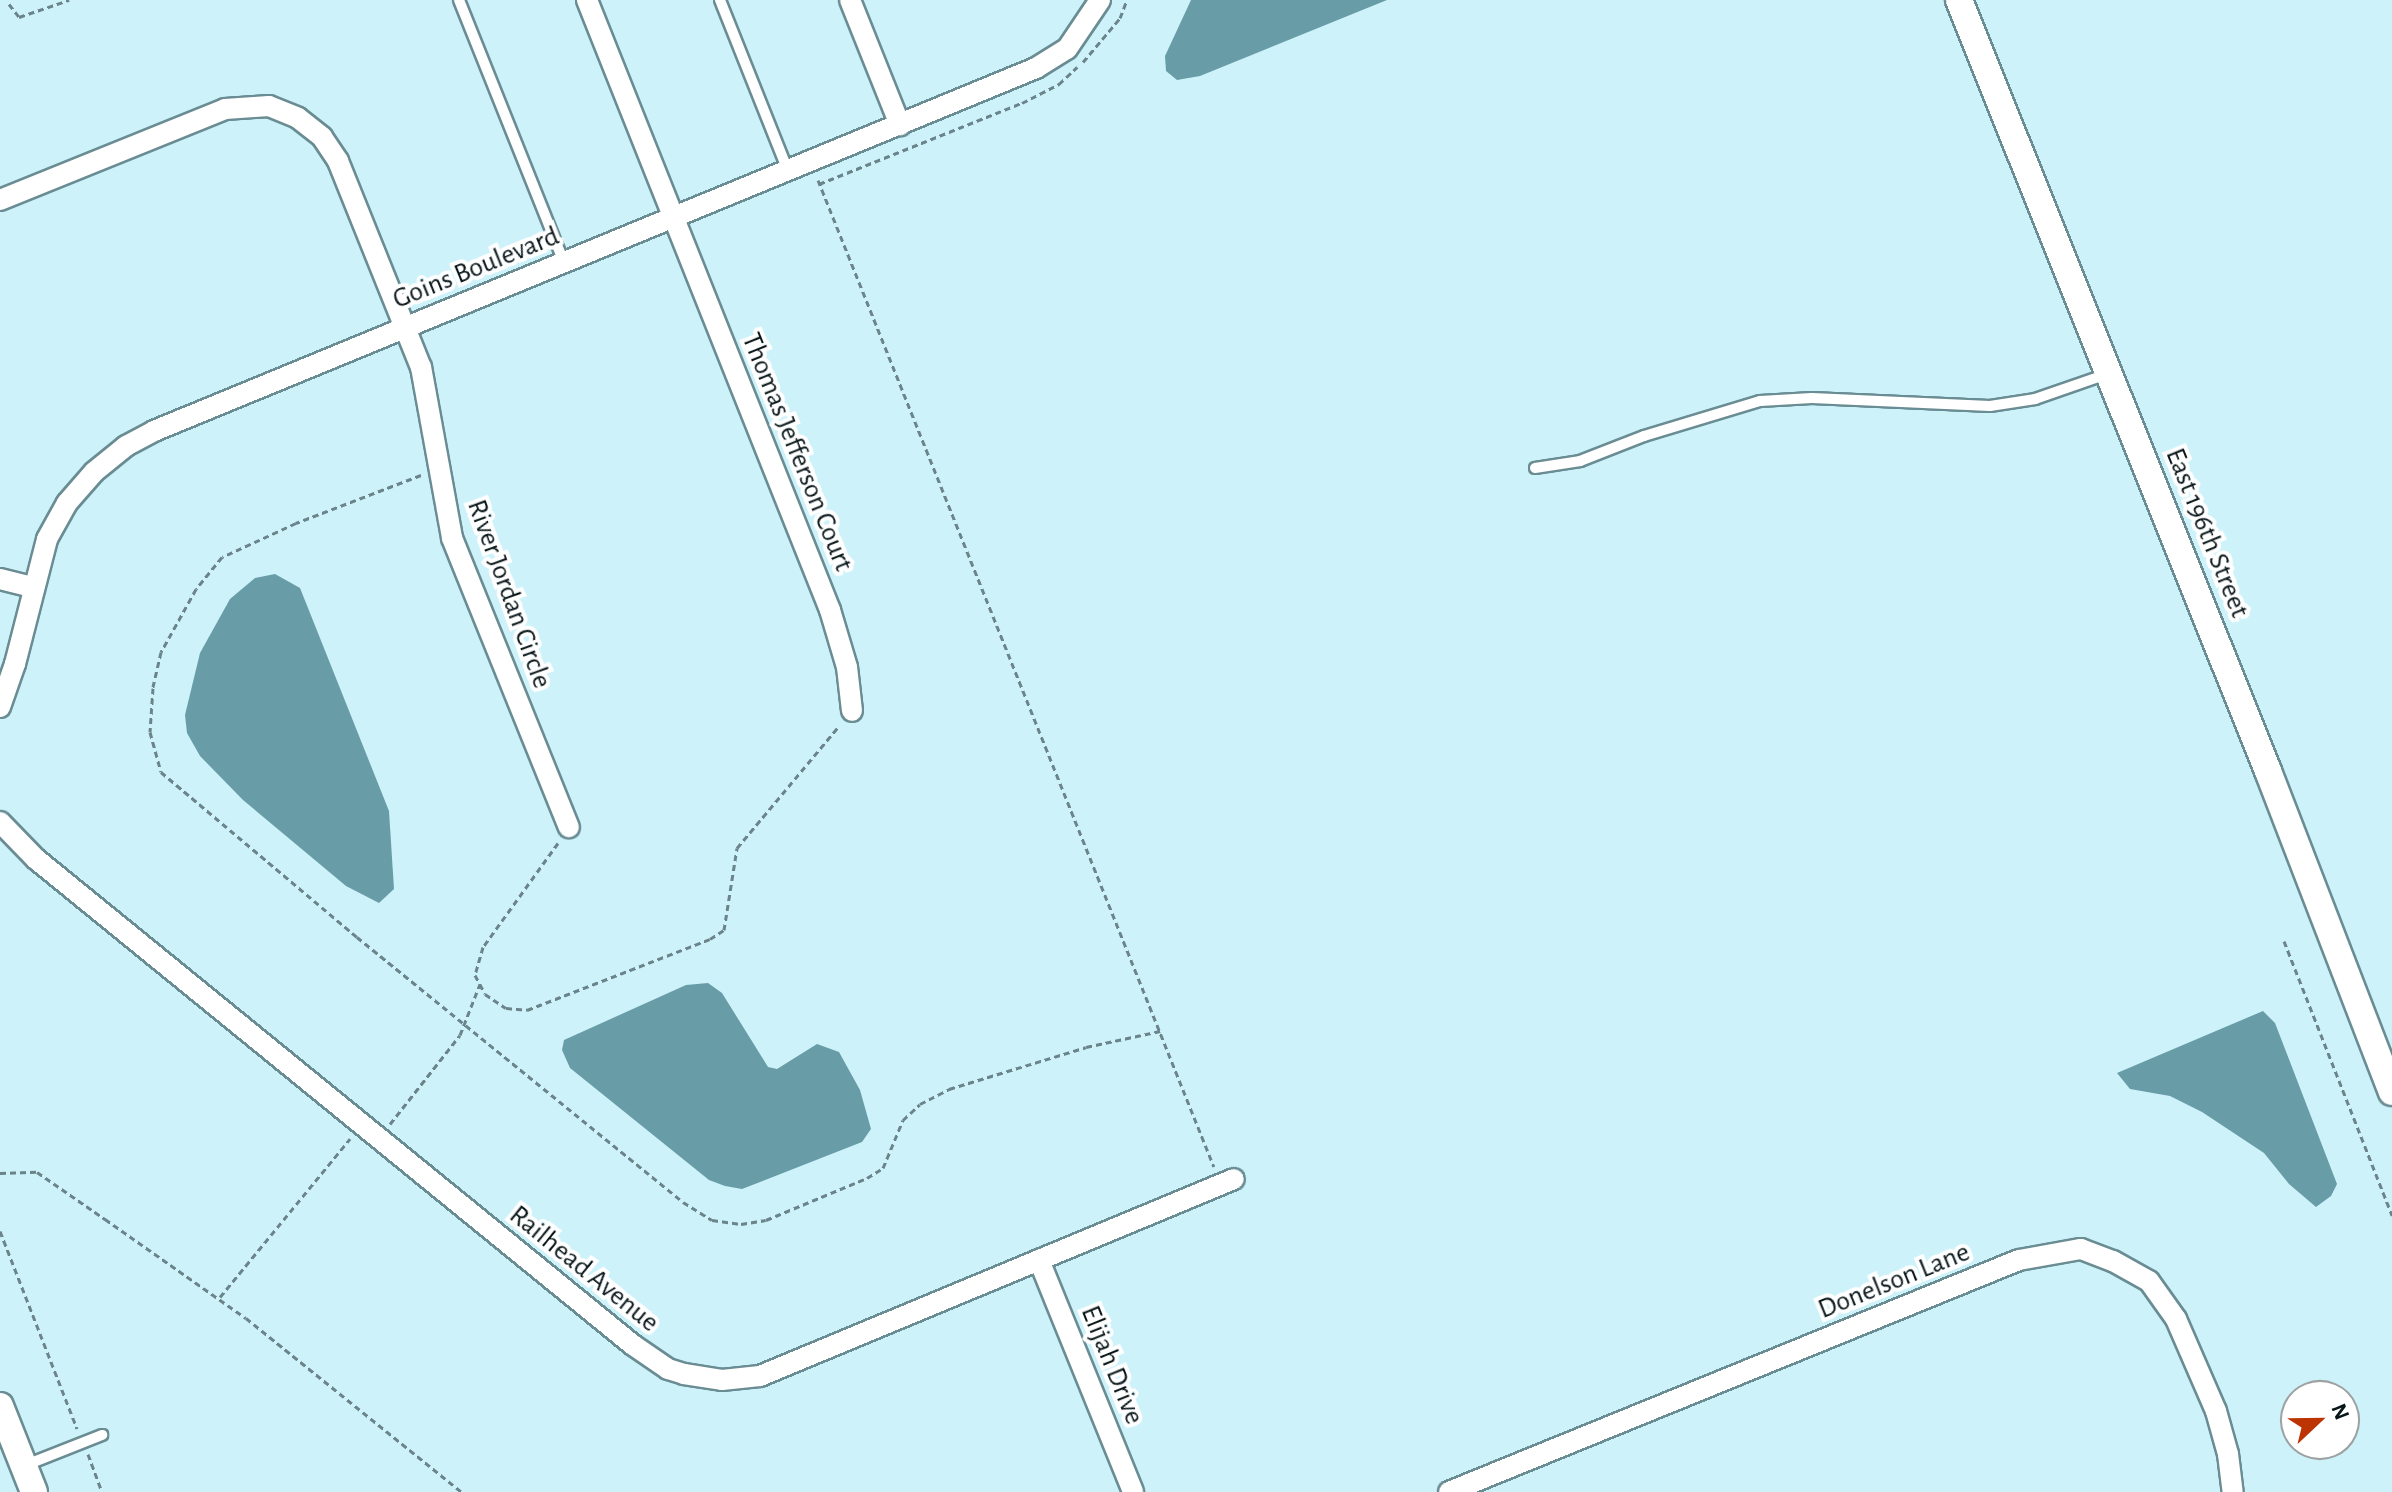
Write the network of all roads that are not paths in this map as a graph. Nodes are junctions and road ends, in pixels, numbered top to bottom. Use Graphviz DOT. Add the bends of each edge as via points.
graph roads {
  1 [pos="459,0"];
  2 [pos="587,0"];
  3 [pos="720,0"];
  4 [pos="850,0"];
  5 [pos="1100,0"];
  6 [pos="1959,0"];
  7 [pos="900,125"];
  8 [pos="788,171"];
  9 [pos="0,200"];
  10 [pos="674,218"];
  11 [pos="564,263"];
  12 [pos="406,327"];
  13 [pos="2109,373"];
  14 [pos="1535,468"];
  15 [pos="0,579"];
  16 [pos="32,587"];
  17 [pos="0,707"];
  18 [pos="852,711"];
  19 [pos="0,822"];
  20 [pos="569,827"];
  21 [pos="2392,1092"];
  22 [pos="1227,1182"];
  23 [pos="1039,1260"];
  24 [pos="0,1406"];
  25 [pos="102,1435"];
  26 [pos="24,1466"];
  27 [pos="1497,1483"];
  28 [pos="34,1492"];
  29 [pos="1133,1492"];
  30 [pos="1449,1492"];
  31 [pos="2233,1492"];
  1 -- 11 [label="lane"];
  2 -- 10 [label="street, Thomas Jefferson Court"];
  3 -- 8 [label="lane"];
  4 -- 7 [label="street"];
  5 -- 7 [label="street, Goins Boulevard" via="1078,37 1052,59"];
  6 -- 13 [label="street, East 196th Street"];
  7 -- 8 [label="street, Goins Boulevard"];
  8 -- 10 [label="street, Goins Boulevard"];
  9 -- 12 [label="street, River Jordan Circle" via="225,109 269,106 298,118 331,148"];
  10 -- 11 [label="street, Goins Boulevard"];
  10 -- 18 [label="street, Thomas Jefferson Court" via="838,633"];
  11 -- 12 [label="street, Goins Boulevard"];
  12 -- 16 [label="street, Goins Boulevard" via="126,446 67,503 47,539"];
  12 -- 20 [label="street, River Jordan Circle" via="426,386 452,538"];
  13 -- 14 [label="lane" via="2035,399 1990,406 1812,398 1760,401 1580,461"];
  13 -- 21 [label="street, East 196th Street"];
  15 -- 16 [label="street"];
  16 -- 17 [label="street, Goins Boulevard"];
  19 -- 23 [label="street, Railhead Avenue" via="36,859 668,1369 703,1379 760,1376"];
  22 -- 23 [label="street, Railhead Avenue"];
  23 -- 29 [label="street, Elijah Drive"];
  24 -- 26 [label="street"];
  25 -- 26 [label="lane"];
  26 -- 28 [label="street"];
  27 -- 30 [label="street, Donelson Lane"];
  27 -- 31 [label="street, Donelson Lane" via="2019,1260 2081,1249 2149,1281 2176,1319 2216,1411"];
}
